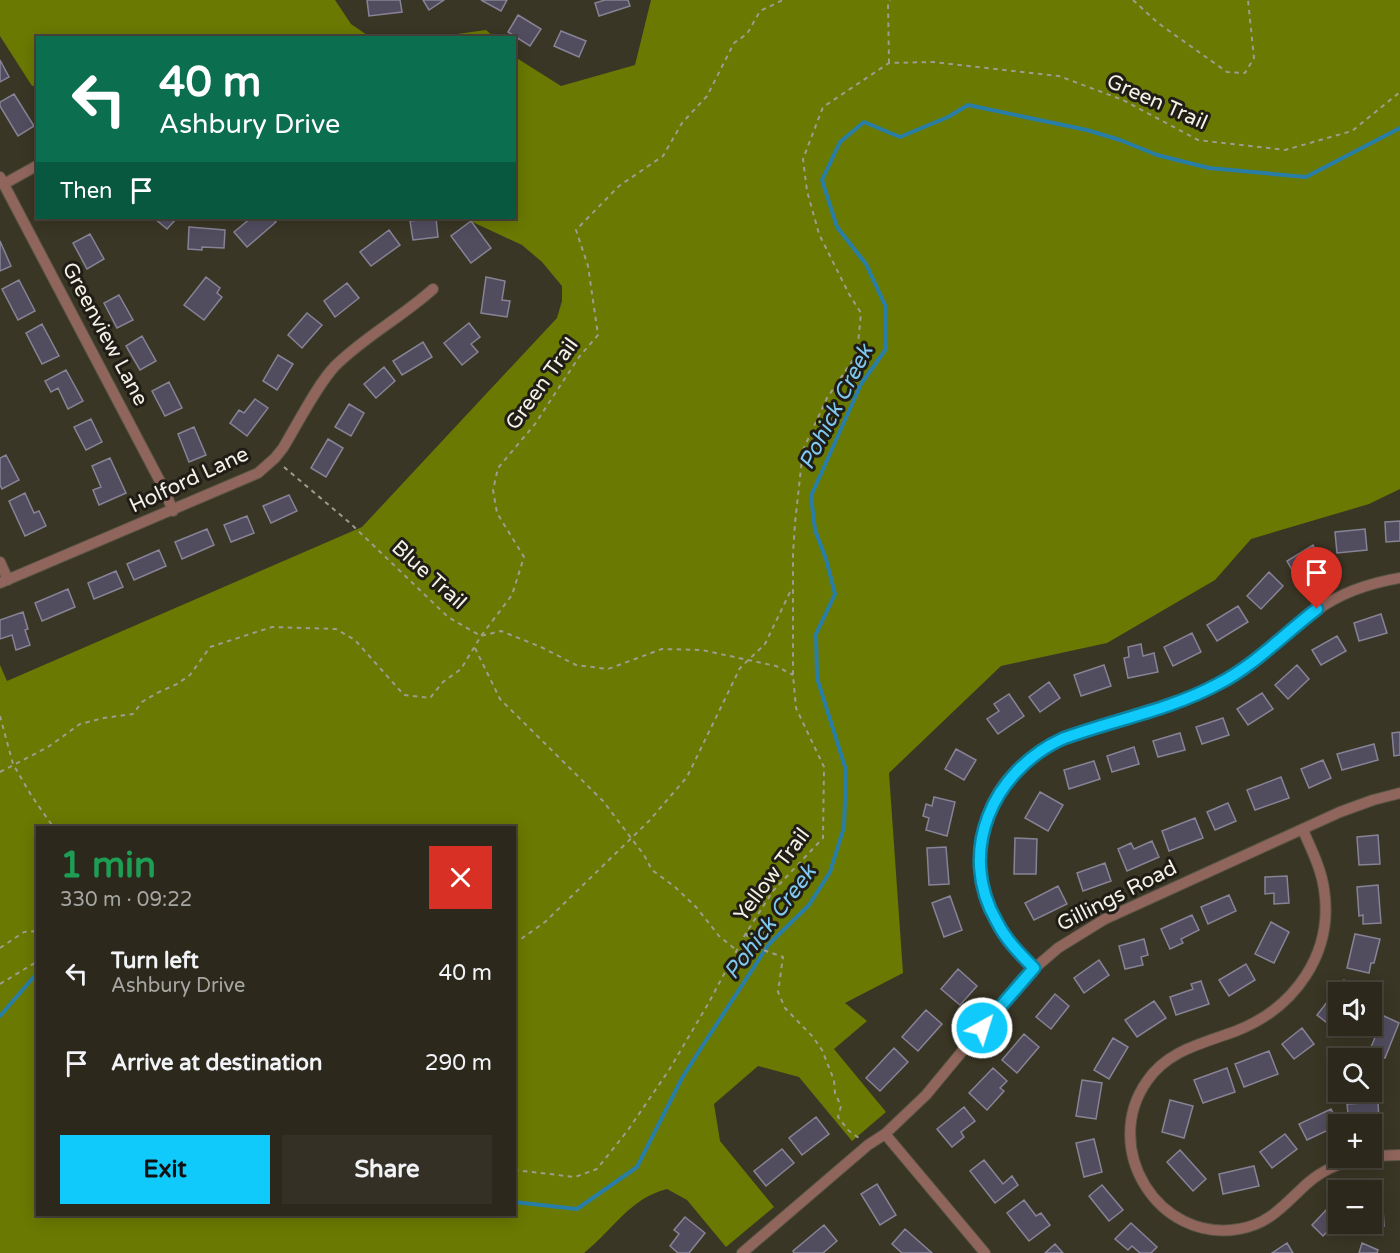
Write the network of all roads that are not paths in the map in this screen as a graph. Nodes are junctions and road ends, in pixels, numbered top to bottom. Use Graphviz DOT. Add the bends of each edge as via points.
graph roads {
  1 [pos="36,166"];
  2 [pos="2,180"];
  3 [pos="433,289"];
  4 [pos="173,511"];
  5 [pos="0,562"];
  6 [pos="1400,578"];
  7 [pos="4,582"];
  8 [pos="1400,793"];
  9 [pos="1303,830"];
  10 [pos="1034,968"];
  11 [pos="885,1134"];
  12 [pos="1400,1155"];
  13 [pos="1382,1156"];
  14 [pos="1331,1168"];
  15 [pos="742,1253"];
  16 [pos="985,1253"];
  1 -- 2 [label="street"];
  2 -- 4 [label="street, Greenview Lane"];
  3 -- 4 [label="street, Holford Lane" via="333,368 267,466"];
  4 -- 7 [label="street, Holford Lane"];
  5 -- 7 [label="street"];
  6 -- 10 [label="street" via="1364,587 1332,601 1218,684 1180,701 1062,739 1015,772 987,817 981,870 996,922"];
  8 -- 9 [label="street, Gillings Road" via="1340,812"];
  9 -- 10 [label="street, Gillings Road" via="1105,919"];
  9 -- 14 [label="street" via="1320,870 1326,903 1323,935 1312,966 1295,992 1271,1013 1179,1052 1152,1073 1131,1117 1132,1153 1142,1182 1171,1214 1198,1226 1227,1230 1268,1219"];
  10 -- 11 [label="street, Gillings Road" via="942,1077"];
  11 -- 15 [label="street, Gillings Road" via="867,1145"];
  11 -- 16 [label="street"];
  12 -- 13 [label="street"];
}
